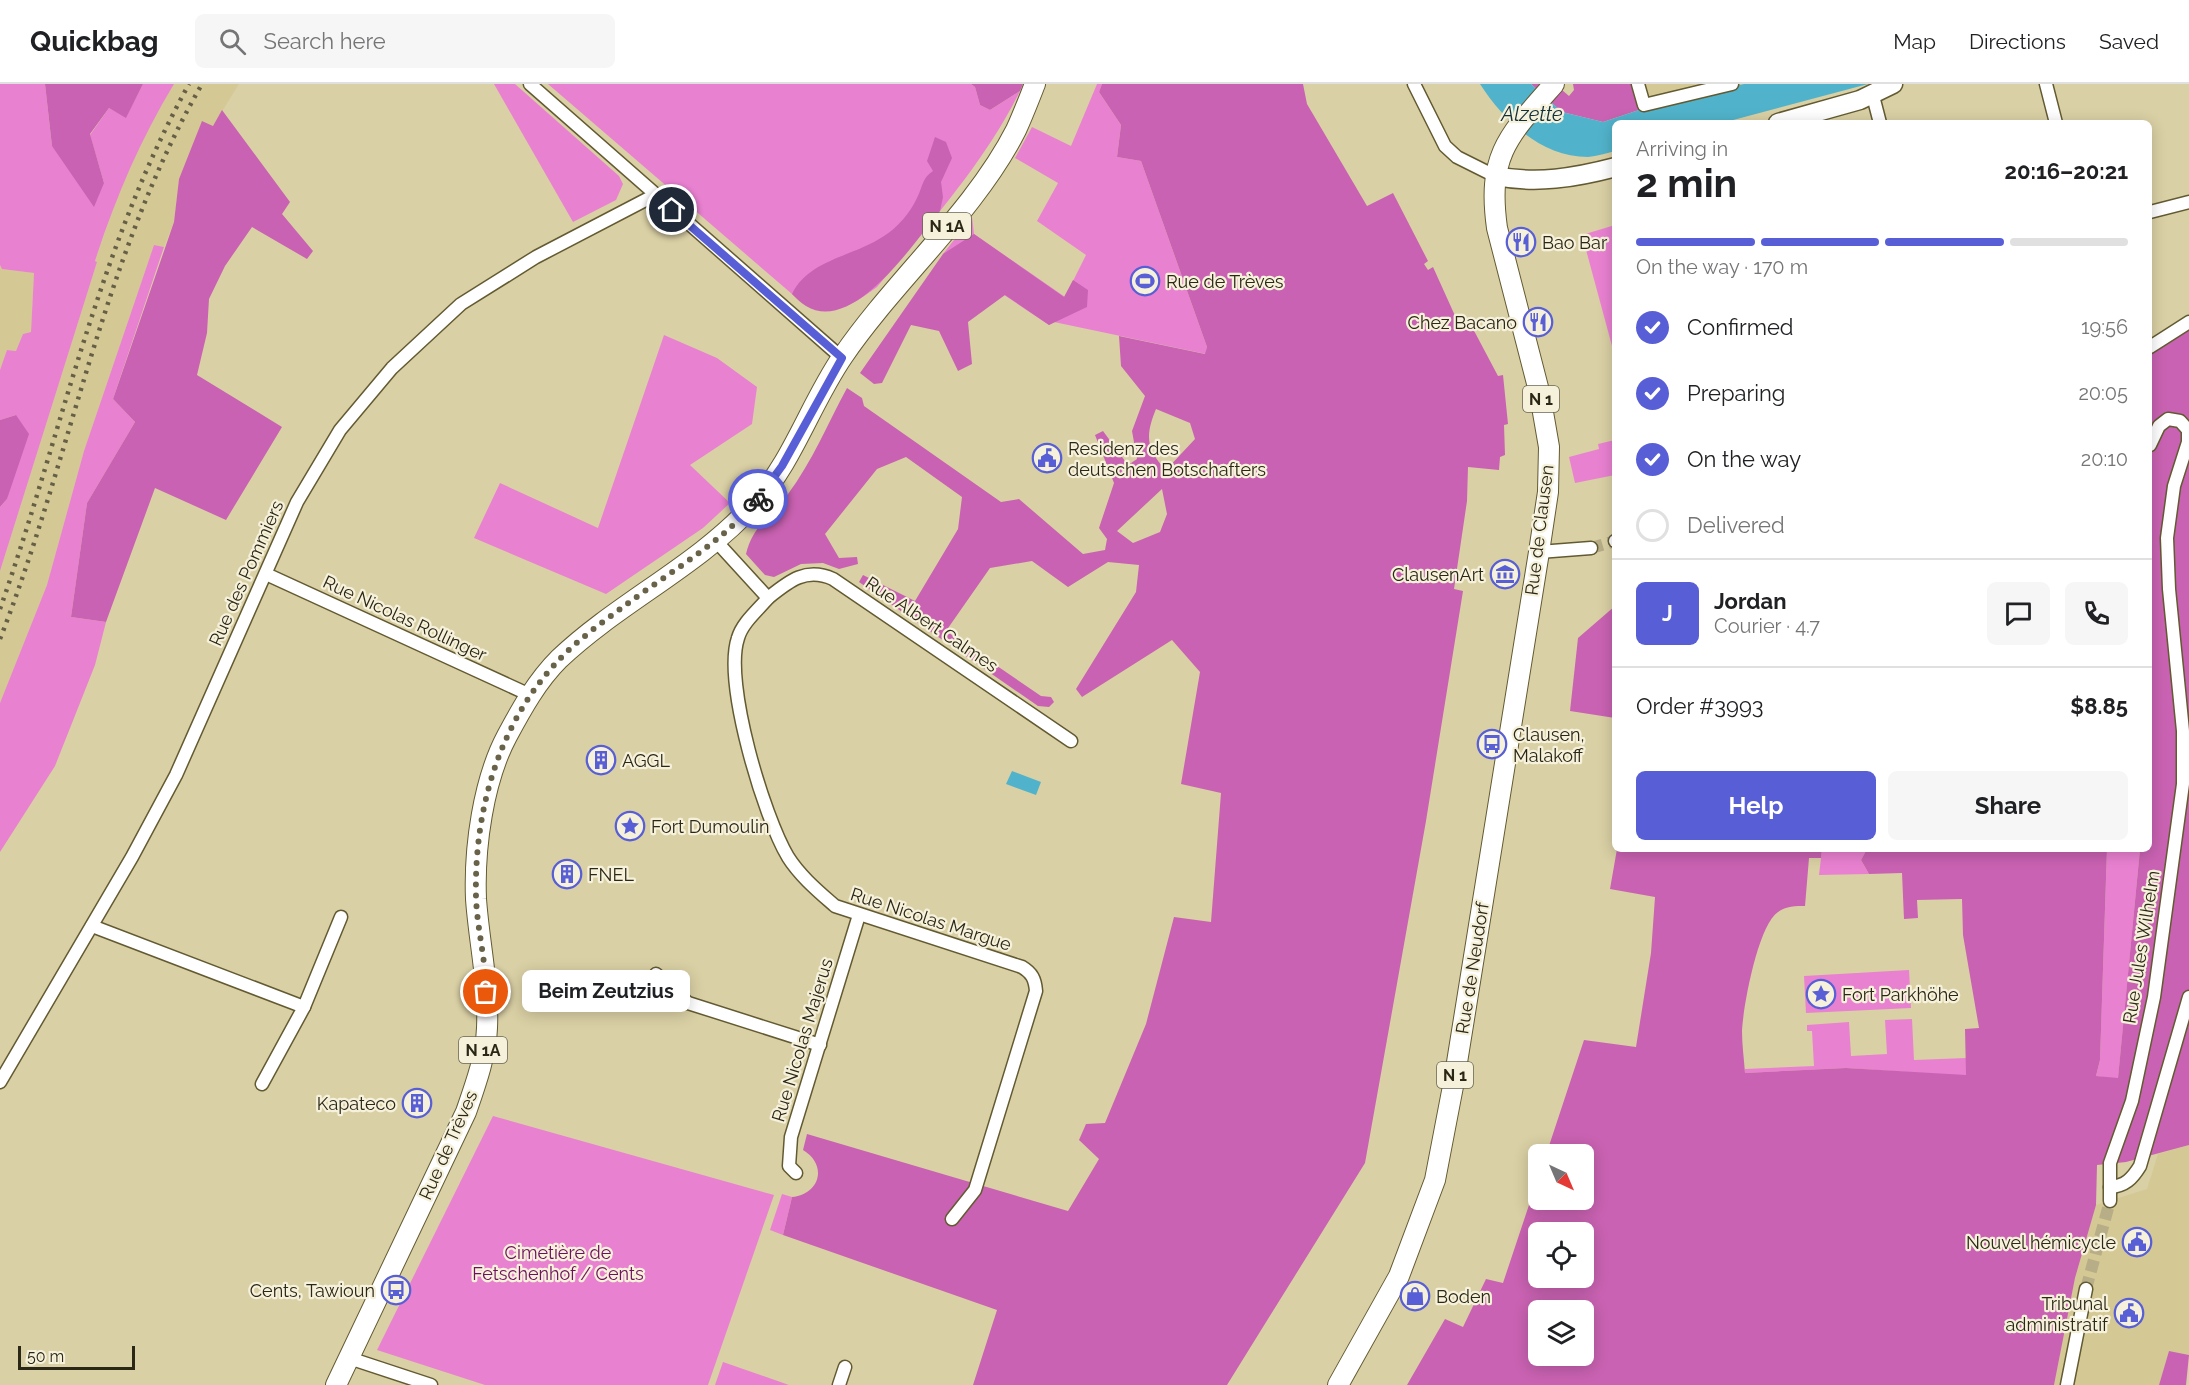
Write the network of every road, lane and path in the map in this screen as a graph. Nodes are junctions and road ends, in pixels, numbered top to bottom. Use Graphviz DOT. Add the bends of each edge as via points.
graph roads {
  1 [pos="530,84"];
  2 [pos="1035,84"];
  3 [pos="1414,84"];
  4 [pos="1554,84"];
  5 [pos="1638,84"];
  6 [pos="1732,84"];
  7 [pos="1893,84"];
  8 [pos="2046,84"];
  9 [pos="1873,96"];
  10 [pos="1823,117"];
  11 [pos="1800,120"];
  12 [pos="1879,120"];
  13 [pos="2055,120"];
  14 [pos="1612,168"];
  15 [pos="1495,176"];
  16 [pos="655,195"];
  17 [pos="2189,202"];
  18 [pos="2152,211"];
  19 [pos="2189,322"];
  20 [pos="2152,346"];
  21 [pos="842,358"];
  22 [pos="2152,441"];
  23 [pos="715,540"];
  24 [pos="1591,548"];
  25 [pos="1539,552"];
  26 [pos="266,574"];
  27 [pos="768,598"];
  28 [pos="530,695"];
  29 [pos="1071,741"];
  30 [pos="1506,744"];
  31 [pos="858,915"];
  32 [pos="341,917"];
  33 [pos="92,926"];
  34 [pos="656,974"];
  35 [pos="2189,997"];
  36 [pos="304,1007"];
  37 [pos="820,1046"];
  38 [pos="0,1082"];
  39 [pos="262,1084"];
  40 [pos="796,1173"];
  41 [pos="2110,1187"];
  42 [pos="2110,1201"];
  43 [pos="952,1219"];
  44 [pos="2086,1289"];
  45 [pos="349,1358"];
  46 [pos="845,1367"];
  47 [pos="336,1385"];
  48 [pos="431,1385"];
  49 [pos="839,1385"];
  50 [pos="1338,1385"];
  51 [pos="2067,1385"];
  1 -- 16 [label="street"];
  2 -- 21 [label="main road, Rue de Trèves / N 1A" via="1016,130 975,191"];
  3 -- 15 [label="street" via="1446,146 1456,157"];
  4 -- 15 [label="main road, N 1" via="1515,128 1500,153"];
  5 -- 6 [label="street" via="1644,105"];
  7 -- 9 [label="main road"];
  8 -- 13 [label="street"];
  9 -- 10 [label="main road"];
  9 -- 12 [label="street"];
  10 -- 11 [label="main road"];
  14 -- 15 [label="main road" via="1578,177 1527,182"];
  15 -- 25 [label="main road, Rue de Clausen / N 1" via="1497,228 1540,395 1549,447 1548,492"];
  16 -- 21 [label="street"];
  16 -- 26 [label="street, Rue des Pommiers" via="536,257 461,304 392,368 340,430 297,502"];
  17 -- 18 [label="street"];
  19 -- 20 [label="street"];
  21 -- 23 [label="main road, Rue de Trèves / N 1A" via="771,484"];
  22 -- 41 [label="street, Rue Jules Wilhelm" via="2159,426 2168,419 2181,421 2188,430 2174,486 2168,538 2183,731 2183,784 2154,997 2132,1101 2110,1163"];
  23 -- 27 [label="street"];
  23 -- 28 [label="main road, Rue de Trèves / N 1A" via="592,630 558,661"];
  24 -- 25 [label="street"];
  25 -- 30 [label="main road, Rue de Clausen / N 1"];
  26 -- 28 [label="street, Rue Nicolas Rollinger"];
  26 -- 33 [label="street, Rue des Pommiers" via="176,775"];
  27 -- 29 [label="street, Rue Albert Calmes" via="806,574 820,573 833,579"];
  27 -- 31 [label="street, Rue Nicolas Margue" via="738,636 734,657 746,737 768,812 788,856 811,885 835,906"];
  28 -- 45 [label="main road, Rue de Trèves / N 1A" via="504,740 486,795 476,844 476,900 486,973 487,1031 478,1077 466,1112"];
  30 -- 50 [label="main road, Rue de Neudorf / N 1" via="1435,1180 1400,1276"];
  31 -- 37 [label="street, Rue Nicolas Majerus"];
  31 -- 43 [label="street, Rue Nicolas Margue" via="1022,968 1035,981 1036,991 975,1190"];
  32 -- 36 [label="street"];
  33 -- 36 [label="street"];
  33 -- 38 [label="street, Rue des Pommiers"];
  34 -- 37 [label="street" via="688,1003"];
  35 -- 41 [label="street" via="2140,1166 2123,1186"];
  36 -- 39 [label="street"];
  37 -- 40 [label="street, Rue Nicolas Majerus" via="791,1137 789,1166"];
  41 -- 42 [label="street, Rue Jules Wilhelm"];
  44 -- 51 [label="street"];
  45 -- 47 [label="main road, Rue de Trèves / N 1A"];
  45 -- 48 [label="street"];
  46 -- 49 [label="street"];
}
